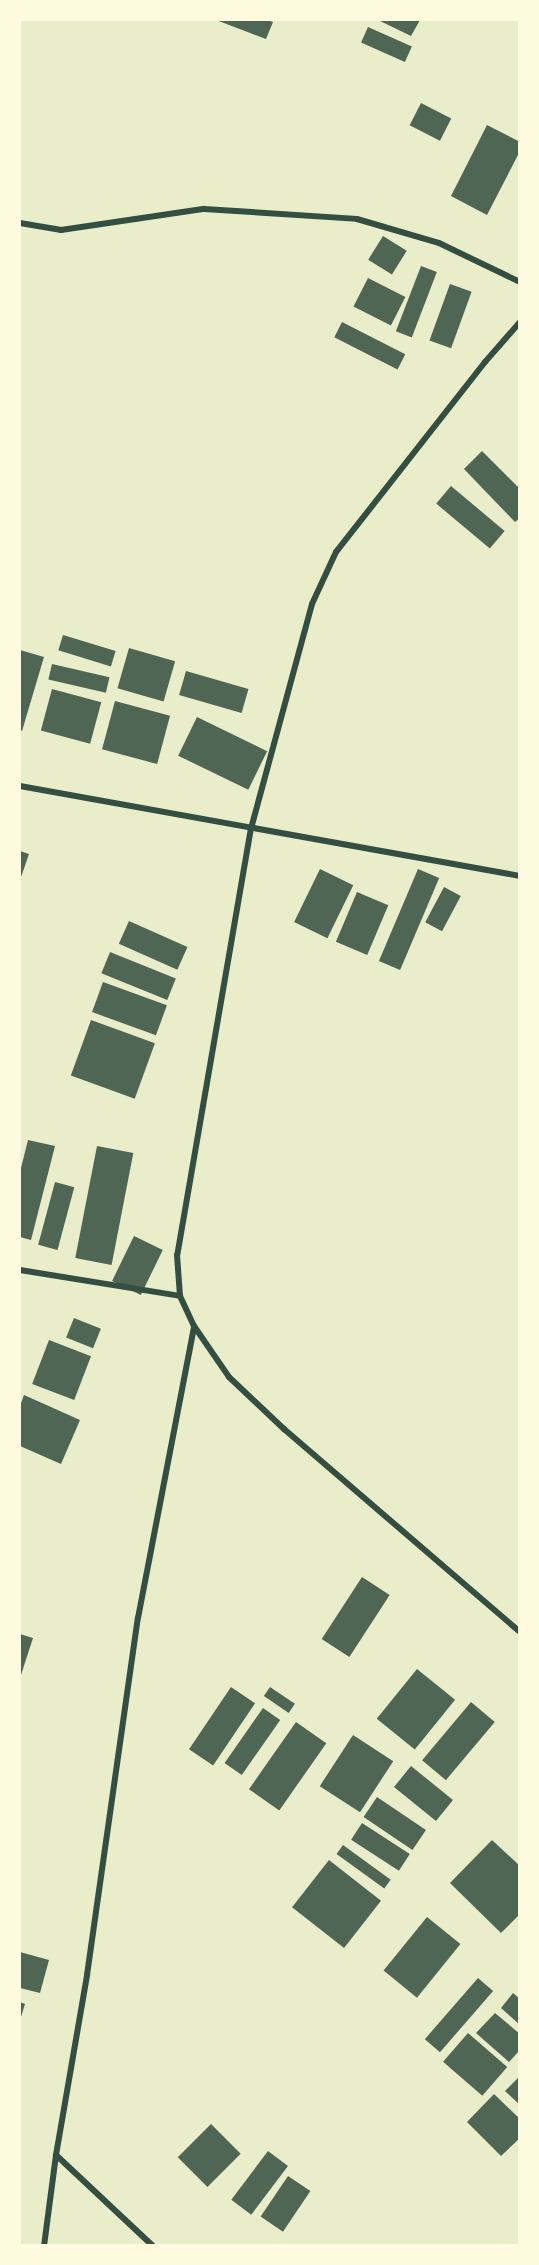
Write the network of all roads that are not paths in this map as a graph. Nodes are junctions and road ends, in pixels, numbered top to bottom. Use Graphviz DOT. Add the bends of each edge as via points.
graph roads {
  1 [pos="20,223"];
  2 [pos="519,282"];
  3 [pos="519,322"];
  4 [pos="20,786"];
  5 [pos="251,828"];
  6 [pos="519,876"];
  7 [pos="20,1270"];
  8 [pos="180,1296"];
  9 [pos="194,1326"];
  10 [pos="519,1632"];
  11 [pos="56,2155"];
  12 [pos="44,2246"];
  13 [pos="153,2246"];
  1 -- 2 [label="street" via="61,230 204,209 357,219 439,243"];
  3 -- 5 [label="street" via="336,552 312,604"];
  4 -- 5 [label="street"];
  5 -- 6 [label="street"];
  5 -- 8 [label="street" via="177,1255"];
  7 -- 8 [label="street"];
  8 -- 9 [label="street"];
  9 -- 10 [label="street" via="229,1377 284,1429"];
  9 -- 11 [label="street" via="138,1618 87,1975"];
  11 -- 12 [label="street"];
  11 -- 13 [label="street"];
}
